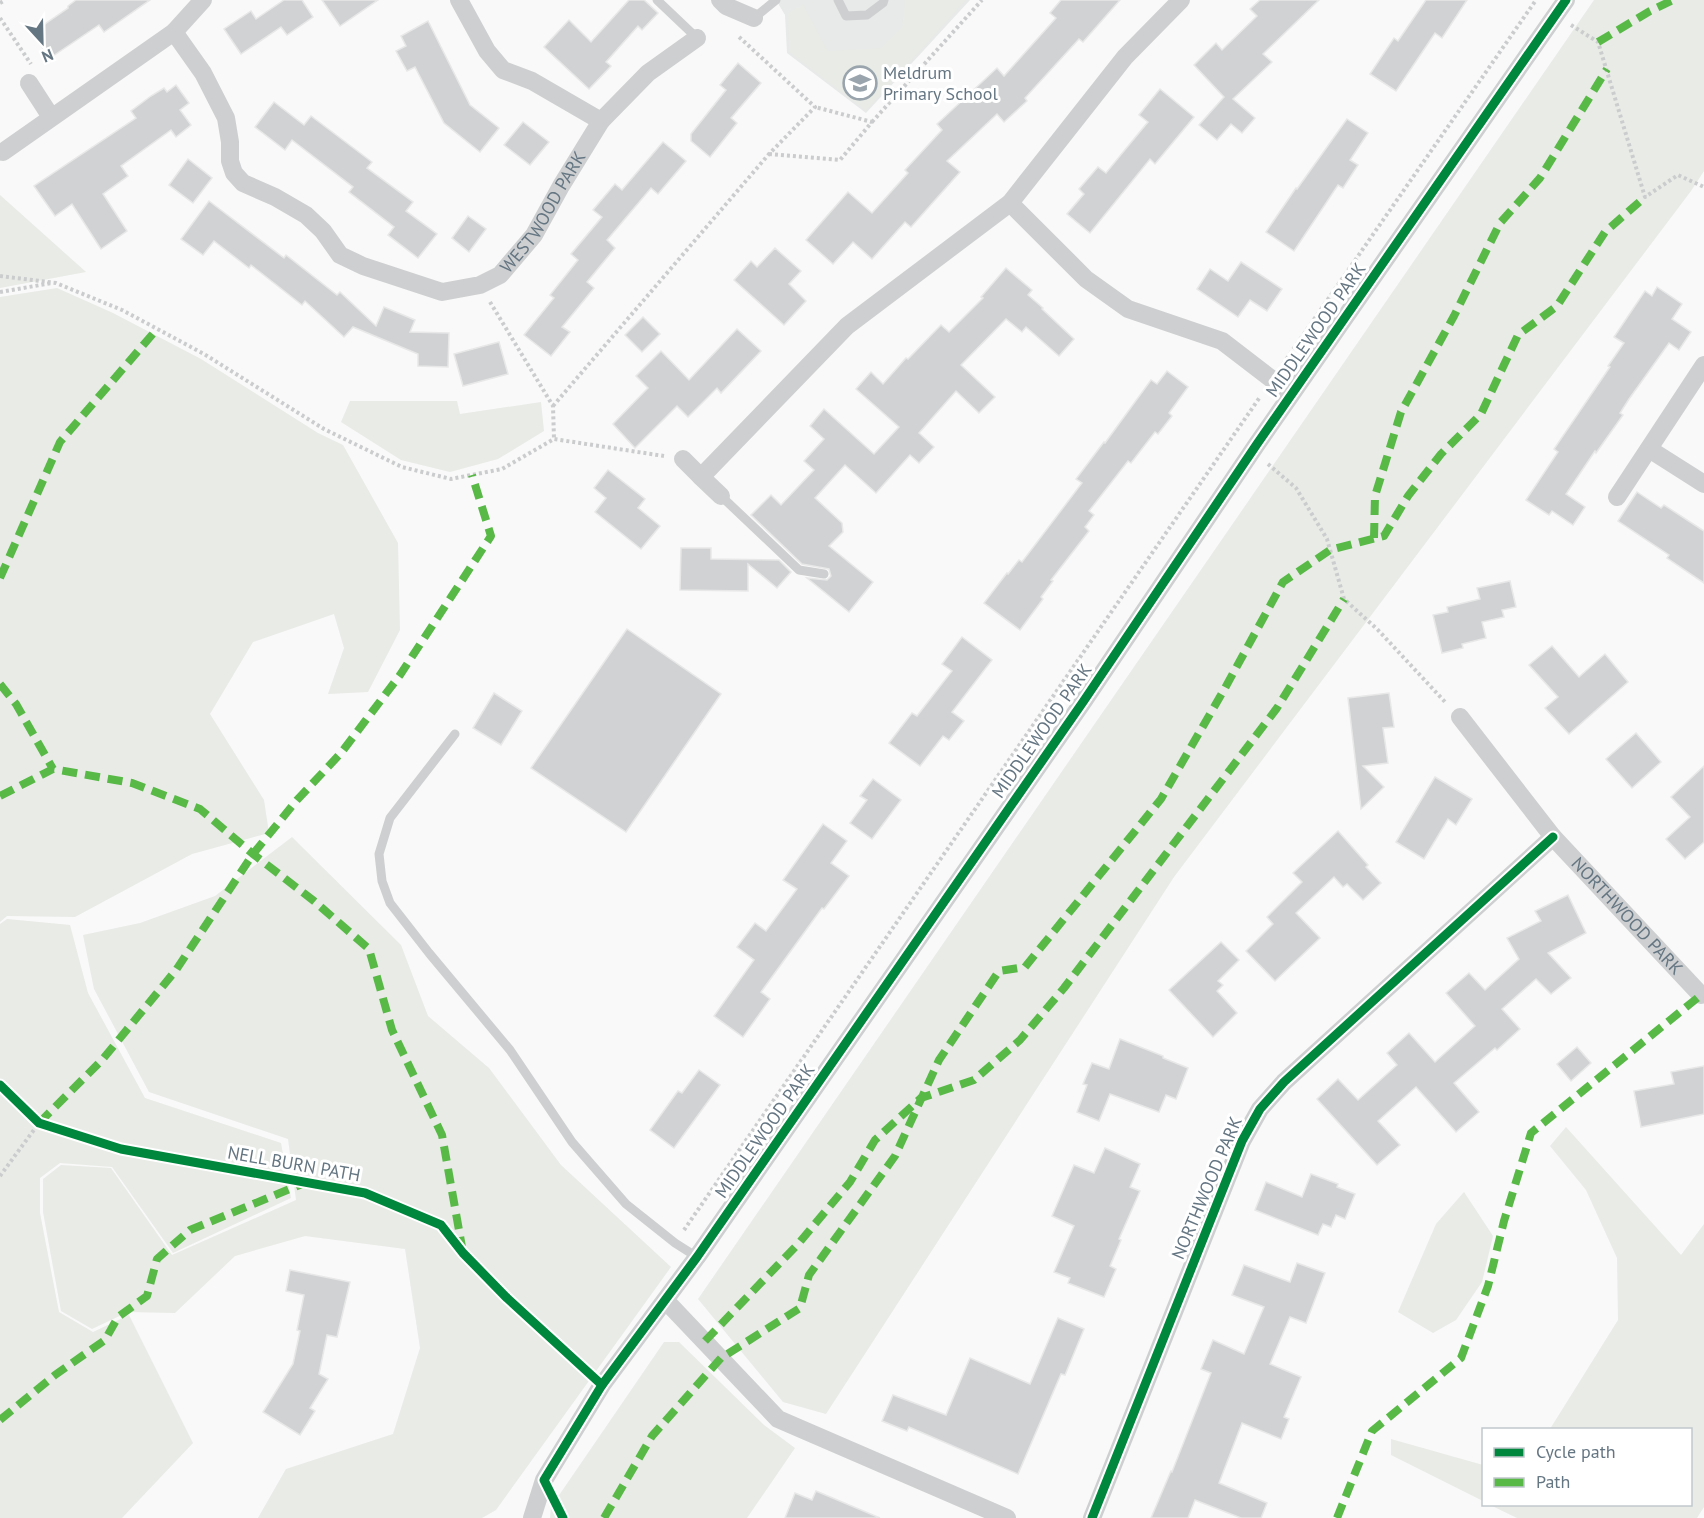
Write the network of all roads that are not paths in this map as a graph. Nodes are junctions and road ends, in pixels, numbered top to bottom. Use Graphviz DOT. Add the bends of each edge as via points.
graph roads {
  1 [pos="203,0"];
  2 [pos="459,0"];
  3 [pos="657,0"];
  4 [pos="720,0"];
  5 [pos="776,0"];
  6 [pos="838,0"];
  7 [pos="884,0"];
  8 [pos="1181,0"];
  9 [pos="1566,0"];
  10 [pos="754,18"];
  11 [pos="174,32"];
  12 [pos="697,38"];
  13 [pos="29,83"];
  14 [pos="51,117"];
  15 [pos="602,121"];
  16 [pos="3,152"];
  17 [pos="1010,202"];
  18 [pos="1704,364"];
  19 [pos="1292,394"];
  20 [pos="1649,449"];
  21 [pos="683,459"];
  22 [pos="701,477"];
  23 [pos="1704,484"];
  24 [pos="721,496"];
  25 [pos="1617,497"];
  26 [pos="824,574"];
  27 [pos="1460,717"];
  28 [pos="455,734"];
  29 [pos="1553,837"];
  30 [pos="1701,995"];
  31 [pos="698,1257"];
  32 [pos="666,1301"];
  33 [pos="532,1518"];
  34 [pos="1007,1518"];
  35 [pos="1092,1518"];
  1 -- 11 [label="street"];
  2 -- 15 [label="street" via="487,51 503,70 532,81"];
  3 -- 12 [label="lane"];
  4 -- 10 [label="street"];
  5 -- 10 [label="lane"];
  6 -- 7 [label="lane" via="846,16 867,15"];
  8 -- 17 [label="street" via="1125,57"];
  9 -- 19 [label="street, MIDDLEWOOD PARK"];
  11 -- 14 [label="street"];
  11 -- 15 [label="street, WESTWOOD PARK" via="203,73 226,118 230,161 243,183 306,215 340,255 442,292 480,285 500,275 534,235"];
  12 -- 15 [label="street, WESTWOOD PARK" via="648,73"];
  13 -- 14 [label="street"];
  14 -- 16 [label="street"];
  17 -- 19 [label="street, MIDDLEWOOD PARK" via="1086,279 1128,309 1222,341"];
  17 -- 22 [label="street" via="847,326"];
  18 -- 20 [label="street"];
  19 -- 31 [label="street, MIDDLEWOOD PARK"];
  20 -- 23 [label="street"];
  20 -- 25 [label="street"];
  21 -- 22 [label="street"];
  22 -- 24 [label="street"];
  24 -- 26 [label="lane" via="799,570"];
  27 -- 29 [label="street, NORTHWOOD PARK"];
  28 -- 31 [label="lane" via="390,818 379,854 390,903 510,1050 572,1142 626,1204"];
  29 -- 30 [label="street, NORTHWOOD PARK"];
  29 -- 35 [label="street, NORTHWOOD PARK" via="1284,1082 1260,1109 1242,1140"];
  31 -- 32 [label="street, MIDDLEWOOD PARK"];
  32 -- 33 [label="street, MIDDLEWOOD PARK" via="602,1385 544,1480"];
  32 -- 34 [label="street" via="778,1419"];
}
